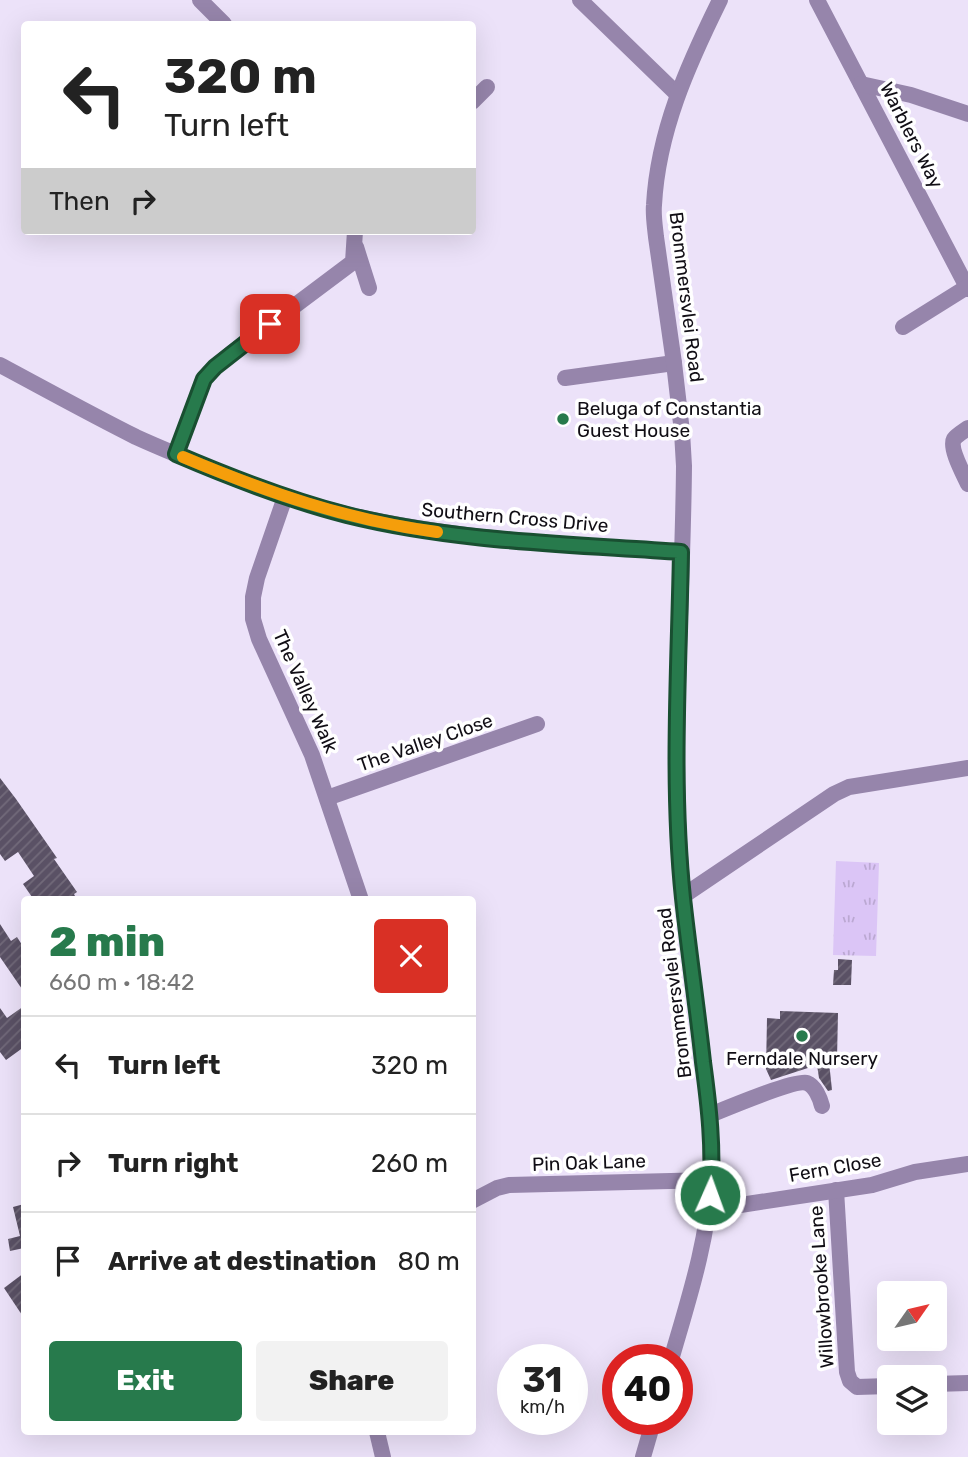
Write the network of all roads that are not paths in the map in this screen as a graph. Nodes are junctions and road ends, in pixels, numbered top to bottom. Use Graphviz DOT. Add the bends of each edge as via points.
graph roads {
  1 [pos="200,0"];
  2 [pos="580,0"];
  3 [pos="720,0"];
  4 [pos="817,0"];
  5 [pos="221,21"];
  6 [pos="861,84"];
  7 [pos="487,87"];
  8 [pos="677,94"];
  9 [pos="476,98"];
  10 [pos="968,114"];
  11 [pos="354,235"];
  12 [pos="369,288"];
  13 [pos="967,288"];
  14 [pos="903,327"];
  15 [pos="674,363"];
  16 [pos="0,365"];
  17 [pos="565,378"];
  18 [pos="968,428"];
  19 [pos="176,454"];
  20 [pos="968,484"];
  21 [pos="285,497"];
  22 [pos="681,552"];
  23 [pos="537,724"];
  24 [pos="968,768"];
  25 [pos="327,798"];
  26 [pos="360,896"];
  27 [pos="683,896"];
  28 [pos="822,1105"];
  29 [pos="710,1115"];
  30 [pos="968,1164"];
  31 [pos="711,1180"];
  32 [pos="836,1190"];
  33 [pos="476,1199"];
  34 [pos="708,1210"];
  35 [pos="676,1344"];
  36 [pos="968,1383"];
  37 [pos="947,1384"];
  38 [pos="877,1386"];
  39 [pos="378,1435"];
  40 [pos="649,1435"];
  41 [pos="383,1457"];
  42 [pos="643,1457"];
  1 -- 5 [label="street"];
  2 -- 8 [label="street"];
  3 -- 8 [label="street, Brommersvlei Road"];
  4 -- 6 [label="street, Warblers Way"];
  6 -- 10 [label="street"];
  6 -- 13 [label="street, Warblers Way"];
  7 -- 9 [label="street"];
  8 -- 15 [label="street, Brommersvlei Road" via="663,142 654,208"];
  11 -- 12 [label="street"];
  11 -- 19 [label="street" via="352,262 204,379"];
  13 -- 14 [label="street"];
  15 -- 17 [label="street"];
  15 -- 22 [label="street, Brommersvlei Road" via="684,466"];
  16 -- 19 [label="street, Southern Cross Drive"];
  18 -- 20 [label="street" via="953,444"];
  19 -- 21 [label="street, Southern Cross Drive"];
  21 -- 22 [label="street, Southern Cross Drive" via="419,530"];
  21 -- 25 [label="street, The Valley Walk" via="257,578 253,619"];
  22 -- 27 [label="street, Brommersvlei Road" via="677,741"];
  23 -- 25 [label="street, The Valley Close"];
  24 -- 27 [label="street" via="849,787"];
  25 -- 26 [label="street, The Valley Walk"];
  27 -- 29 [label="street, Brommersvlei Road"];
  28 -- 29 [label="street" via="817,1092 803,1082"];
  29 -- 31 [label="street, Brommersvlei Road"];
  30 -- 32 [label="street, Fern Close"];
  31 -- 33 [label="street, Pin Oak Lane" via="509,1185"];
  31 -- 34 [label="street, Brommersvlei Road"];
  32 -- 34 [label="street, Fern Close"];
  32 -- 38 [label="street, Willowbrooke Lane" via="846,1372 857,1387"];
  34 -- 35 [label="street, Brommersvlei Road" via="702,1250"];
  36 -- 37 [label="street"];
  39 -- 41 [label="street"];
  40 -- 42 [label="street"];
}
